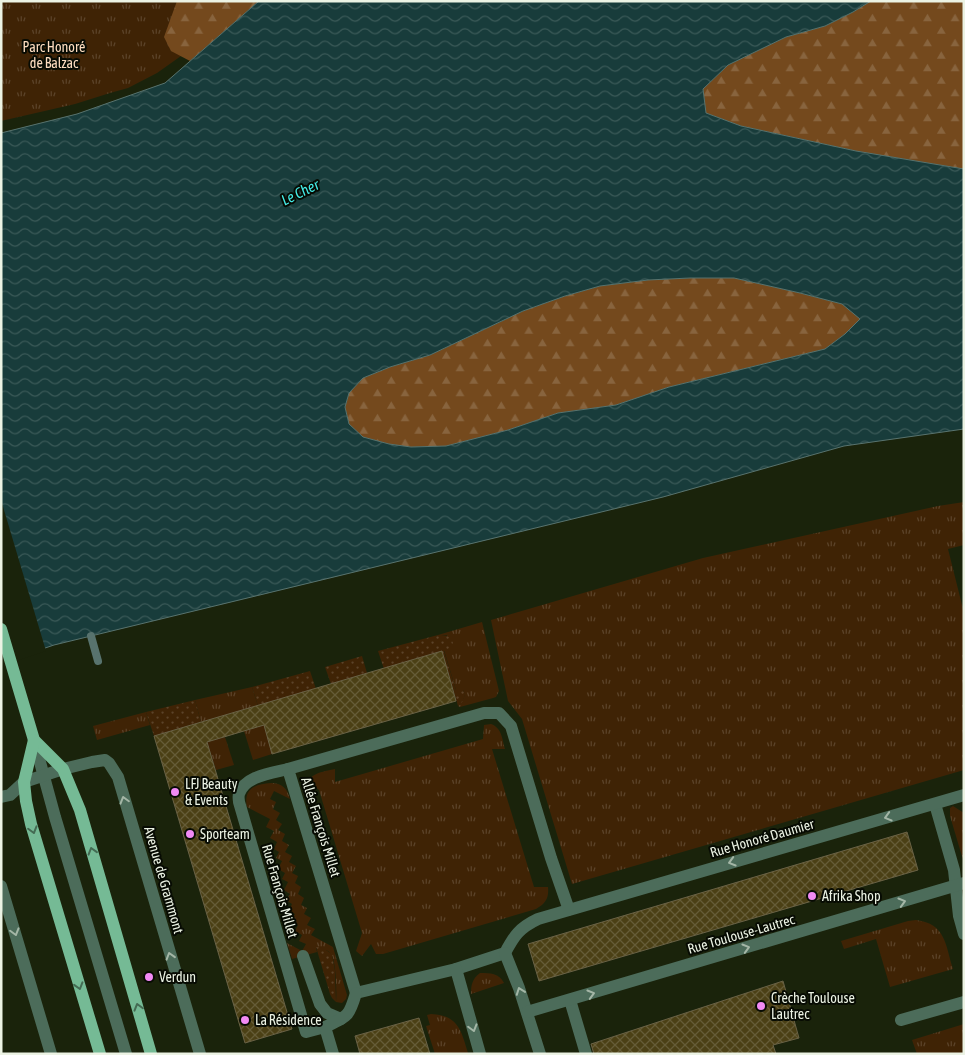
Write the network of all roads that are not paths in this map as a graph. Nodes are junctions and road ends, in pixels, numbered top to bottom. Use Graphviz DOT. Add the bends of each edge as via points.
graph roads {
  1 [pos="1,629"];
  2 [pos="34,740"];
  3 [pos="63,769"];
  4 [pos="288,769"];
  5 [pos="44,775"];
  6 [pos="24,782"];
  7 [pos="964,795"];
  8 [pos="1,797"];
  9 [pos="935,804"];
  10 [pos="960,884"];
  11 [pos="1,886"];
  12 [pos="569,910"];
  13 [pos="964,934"];
  14 [pos="505,953"];
  15 [pos="303,956"];
  16 [pos="456,969"];
  17 [pos="356,993"];
  18 [pos="570,1000"];
  19 [pos="964,1002"];
  20 [pos="527,1012"];
  21 [pos="341,1019"];
  22 [pos="901,1020"];
  23 [pos="325,1027"];
  24 [pos="50,1054"];
  25 [pos="100,1054"];
  26 [pos="126,1054"];
  27 [pos="151,1054"];
  28 [pos="200,1054"];
  29 [pos="333,1054"];
  30 [pos="480,1054"];
  31 [pos="540,1054"];
  32 [pos="586,1054"];
  1 -- 2 [label="main road"];
  2 -- 3 [label="main road"];
  2 -- 5 [label="street"];
  2 -- 6 [label="main road"];
  3 -- 5 [label="street, Avenue de Grammont"];
  27 -- 3 [label="main road, one-way" via="80,810"];
  28 -- 3 [label="street, Avenue de Grammont, one-way" via="118,777 105,760"];
  4 -- 12 [label="street, Allée François Millet" via="484,713 499,713 510,726"];
  4 -- 17 [label="street, Allée François Millet"];
  4 -- 23 [label="street, Rue François Millet" via="246,783 239,794 239,802 306,1032"];
  5 -- 6 [label="street, Avenue de Grammont"];
  5 -- 26 [label="street"];
  6 -- 8 [label="street, Avenue de Grammont" via="10,795"];
  6 -- 25 [label="main road, one-way" via="31,824"];
  7 -- 9 [label="street, Rue Honoré Daumier"];
  9 -- 10 [label="street"];
  9 -- 12 [label="street, Rue Honoré Daumier, one-way"];
  10 -- 13 [label="street" via="959,916"];
  18 -- 10 [label="street, Rue Toulouse-Lautrec, one-way"];
  11 -- 24 [label="street, one-way"];
  12 -- 14 [label="street" via="524,926"];
  14 -- 16 [label="street"];
  20 -- 14 [label="street, one-way"];
  15 -- 21 [label="street" via="326,1014"];
  16 -- 17 [label="street"];
  16 -- 30 [label="street, one-way"];
  17 -- 21 [label="street, Rue François Millet" via="352,1009"];
  18 -- 20 [label="street, Rue Toulouse-Lautrec"];
  18 -- 32 [label="street"];
  19 -- 22 [label="street"];
  20 -- 31 [label="street"];
  21 -- 23 [label="street, Rue François Millet"];
  23 -- 29 [label="street"];
}
